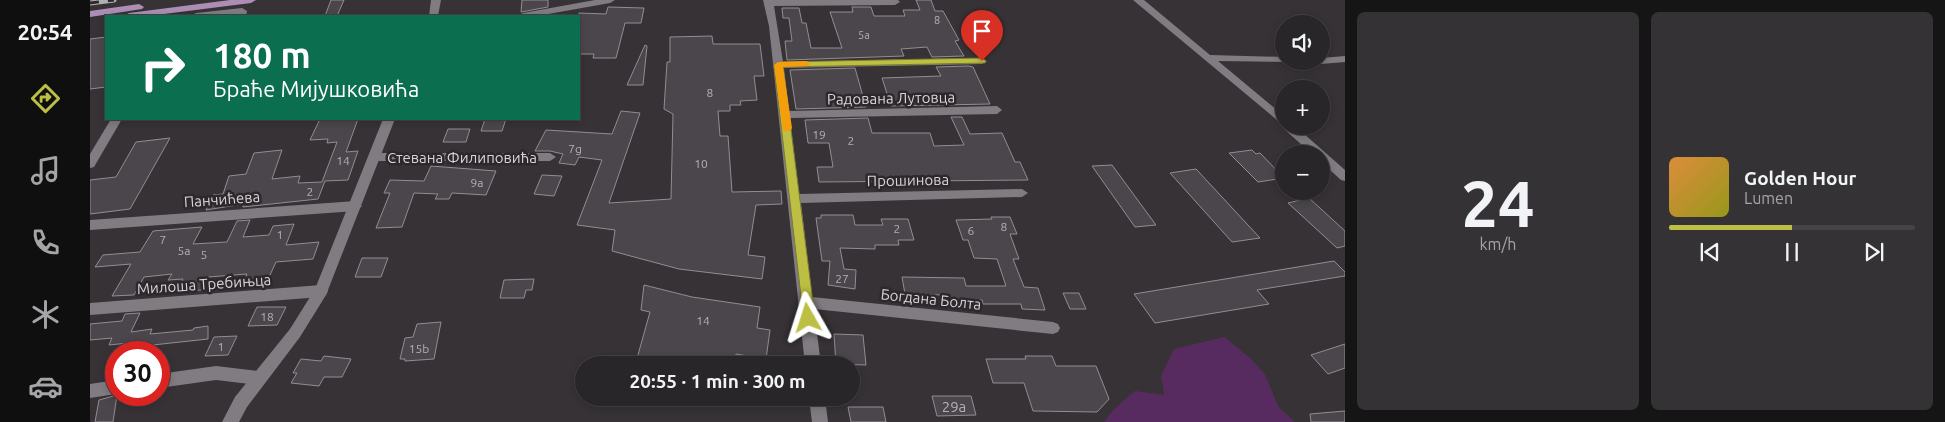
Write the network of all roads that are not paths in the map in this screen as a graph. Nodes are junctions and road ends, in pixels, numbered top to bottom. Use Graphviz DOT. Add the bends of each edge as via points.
graph roads {
  1 [pos="194,0"];
  2 [pos="251,0"];
  3 [pos="436,0"];
  4 [pos="610,0"];
  5 [pos="1138,0"];
  6 [pos="769,2"];
  7 [pos="895,2"];
  8 [pos="90,14"];
  9 [pos="170,14"];
  10 [pos="555,14"];
  11 [pos="150,15"];
  12 [pos="204,15"];
  13 [pos="242,15"];
  14 [pos="434,15"];
  15 [pos="539,15"];
  16 [pos="105,19"];
  17 [pos="90,22"];
  18 [pos="1210,58"];
  19 [pos="1345,59"];
  20 [pos="1275,60"];
  21 [pos="1330,60"];
  22 [pos="982,61"];
  23 [pos="778,65"];
  24 [pos="998,110"];
  25 [pos="1275,114"];
  26 [pos="785,115"];
  27 [pos="115,120"];
  28 [pos="389,120"];
  29 [pos="1298,135"];
  30 [pos="1309,145"];
  31 [pos="374,157"];
  32 [pos="550,157"];
  33 [pos="90,164"];
  34 [pos="1330,164"];
  35 [pos="1345,177"];
  36 [pos="1022,193"];
  37 [pos="795,199"];
  38 [pos="356,206"];
  39 [pos="90,225"];
  40 [pos="321,291"];
  41 [pos="806,302"];
  42 [pos="90,309"];
  43 [pos="1052,328"];
  44 [pos="812,356"];
  45 [pos="258,378"];
  46 [pos="170,379"];
  47 [pos="105,389"];
  48 [pos="90,391"];
  49 [pos="818,406"];
  50 [pos="230,422"];
  51 [pos="820,422"];
  1 -- 8 [label="main road"];
  2 -- 9 [label="main road"];
  3 -- 14 [label="street"];
  4 -- 10 [label="street"];
  5 -- 18 [label="street"];
  6 -- 7 [label="street"];
  6 -- 23 [label="street"];
  9 -- 11 [label="main road"];
  10 -- 15 [label="street"];
  12 -- 13 [label="street" via="236,11"];
  16 -- 17 [label="main road"];
  18 -- 20 [label="street"];
  18 -- 25 [label="street"];
  19 -- 21 [label="street"];
  22 -- 23 [label="street"];
  23 -- 26 [label="street"];
  24 -- 26 [label="street, Радована Лутовца"];
  26 -- 37 [label="street"];
  27 -- 33 [label="street"];
  28 -- 31 [label="street, Стевана Филиповића"];
  29 -- 30 [label="street"];
  31 -- 32 [label="street, Стевана Филиповића"];
  31 -- 38 [label="street, Стевана Филиповића"];
  34 -- 35 [label="street"];
  36 -- 37 [label="street, Прошинова"];
  37 -- 41 [label="street"];
  38 -- 39 [label="street, Панчићева"];
  38 -- 40 [label="street, Стевана Филиповића"];
  40 -- 42 [label="street, Милоша Требињца"];
  40 -- 45 [label="street, Стевана Филиповића" via="295,333"];
  41 -- 43 [label="street, Богдана Болта"];
  41 -- 44 [label="street"];
  45 -- 46 [label="street" via="216,373"];
  45 -- 50 [label="street, Стевана Филиповића"];
  47 -- 48 [label="street"];
  49 -- 51 [label="street"];
}
